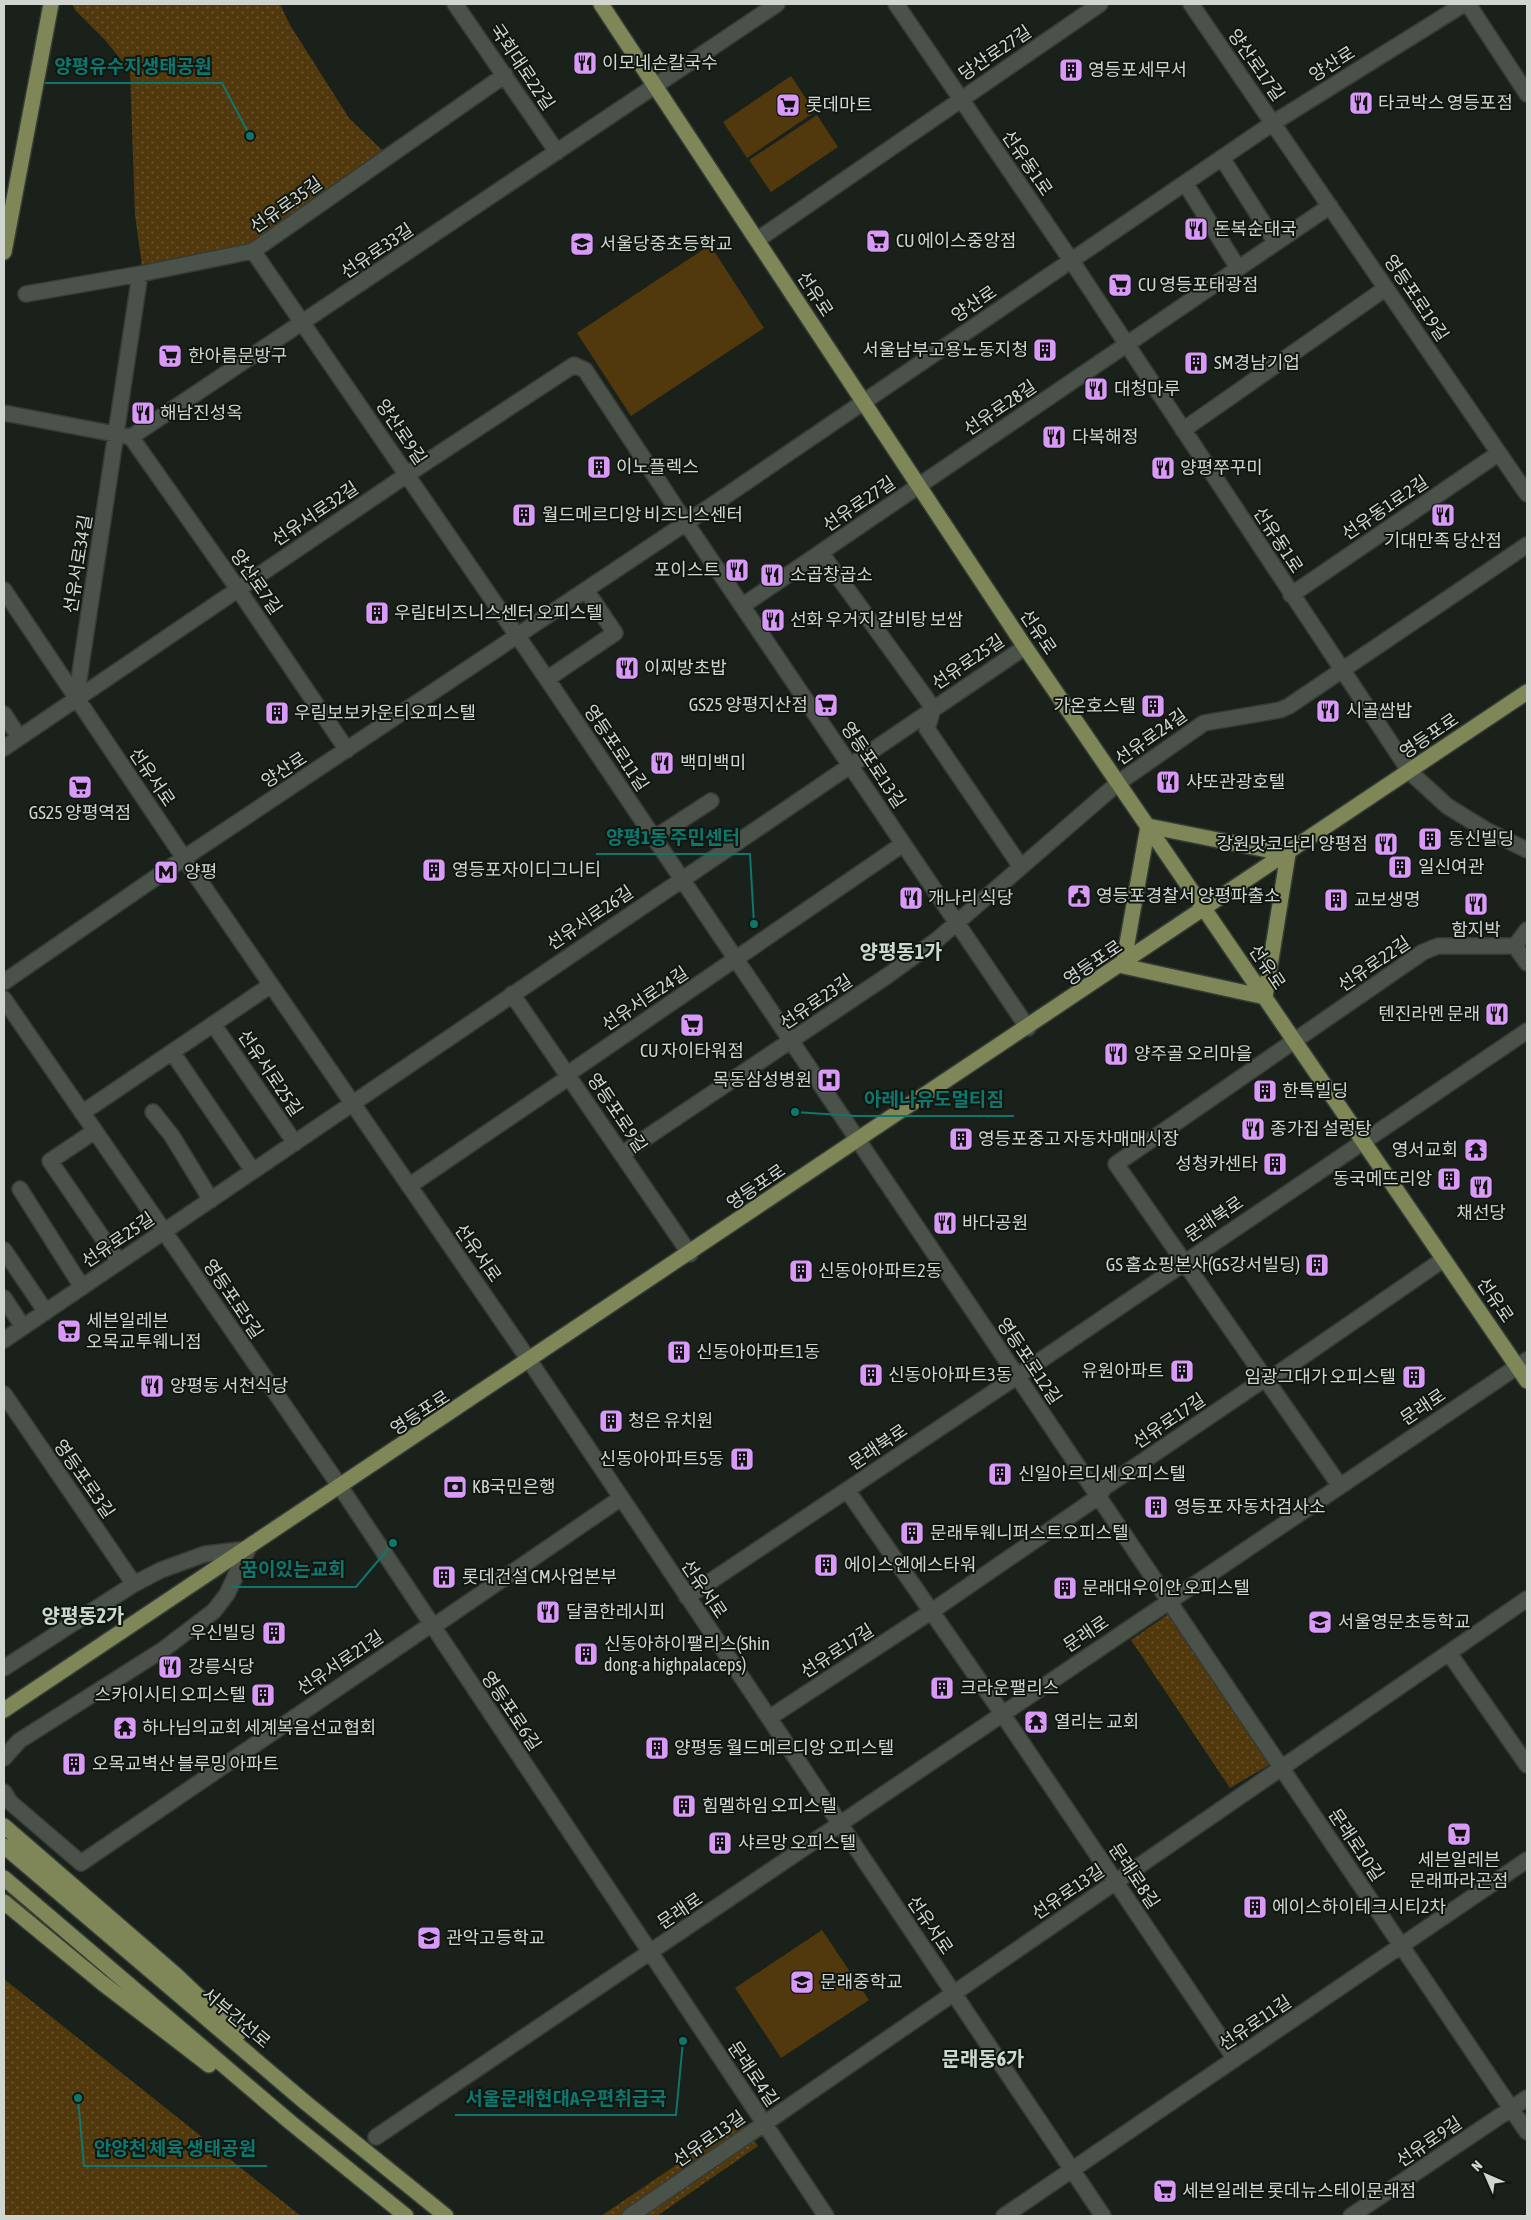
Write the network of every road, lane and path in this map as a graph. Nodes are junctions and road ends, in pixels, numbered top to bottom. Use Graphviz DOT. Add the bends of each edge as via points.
graph roads {
  1 [pos="51,4"];
  2 [pos="455,4"];
  3 [pos="601,4"];
  4 [pos="777,4"];
  5 [pos="896,4"];
  6 [pos="1100,4"];
  7 [pos="1190,4"];
  8 [pos="1464,4"];
  9 [pos="1468,4"];
  10 [pos="505,75"];
  11 [pos="655,86"];
  12 [pos="1527,94"];
  13 [pos="961,99"];
  14 [pos="1273,123"];
  15 [pos="557,152"];
  16 [pos="1222,158"];
  17 [pos="1185,183"];
  18 [pos="1330,206"];
  19 [pos="757,240"];
  20 [pos="1276,242"];
  21 [pos="253,250"];
  22 [pos="4,252"];
  23 [pos="1071,260"];
  24 [pos="1238,268"];
  25 [pos="140,274"];
  26 [pos="1386,288"];
  27 [pos="26,294"];
  28 [pos="303,323"];
  29 [pos="1126,344"];
  30 [pos="864,402"];
  31 [pos="4,413"];
  32 [pos="1183,430"];
  33 [pos="124,436"];
  34 [pos="1499,453"];
  35 [pos="408,475"];
  36 [pos="919,486"];
  37 [pos="1527,494"];
  38 [pos="686,523"];
  39 [pos="1527,545"];
  40 [pos="821,553"];
  41 [pos="238,589"];
  42 [pos="4,590"];
  43 [pos="586,590"];
  44 [pos="1291,594"];
  45 [pos="742,606"];
  46 [pos="877,630"];
  47 [pos="517,636"];
  48 [pos="1025,646"];
  49 [pos="1342,670"];
  50 [pos="546,679"];
  51 [pos="1527,692"];
  52 [pos="76,699"];
  53 [pos="933,709"];
  54 [pos="4,714"];
  55 [pos="20,737"];
  56 [pos="4,748"];
  57 [pos="348,750"];
  58 [pos="850,765"];
  59 [pos="1410,772"];
  60 [pos="1118,783"];
  61 [pos="711,801"];
  62 [pos="1148,826"];
  63 [pos="654,838"];
  64 [pos="904,844"];
  65 [pos="1527,850"];
  66 [pos="1288,854"];
  67 [pos="184,858"];
  68 [pos="1022,867"];
  69 [pos="682,879"];
  70 [pos="1206,911"];
  71 [pos="957,923"];
  72 [pos="1527,930"];
  73 [pos="1515,946"];
  74 [pos="736,960"];
  75 [pos="1527,963"];
  76 [pos="1123,966"];
  77 [pos="4,982"];
  78 [pos="270,985"];
  79 [pos="512,994"];
  80 [pos="1265,997"];
  81 [pos="4,999"];
  82 [pos="213,1024"];
  83 [pos="1028,1028"];
  84 [pos="1527,1031"];
  85 [pos="791,1042"];
  86 [pos="1295,1042"];
  87 [pos="172,1052"];
  88 [pos="569,1078"];
  89 [pos="352,1104"];
  90 [pos="153,1112"];
  91 [pos="82,1113"];
  92 [pos="94,1131"];
  93 [pos="1363,1140"];
  94 [pos="858,1141"];
  95 [pos="295,1143"];
  96 [pos="622,1154"];
  97 [pos="253,1171"];
  98 [pos="409,1186"];
  99 [pos="20,1189"];
  100 [pos="211,1200"];
  101 [pos="164,1232"];
  102 [pos="4,1250"];
  103 [pos="690,1254"];
  104 [pos="1444,1259"];
  105 [pos="119,1262"];
  106 [pos="1184,1262"];
  107 [pos="82,1287"];
  108 [pos="4,1298"];
  109 [pos="46,1312"];
  110 [pos="22,1327"];
  111 [pos="4,1340"];
  112 [pos="531,1363"];
  113 [pos="1522,1363"];
  114 [pos="1017,1376"];
  115 [pos="1267,1381"];
  116 [pos="1527,1381"];
  117 [pos="4,1394"];
  118 [pos="1340,1486"];
  119 [pos="341,1488"];
  120 [pos="847,1490"];
  121 [pos="1098,1497"];
  122 [pos="621,1498"];
  123 [pos="248,1549"];
  124 [pos="134,1584"];
  125 [pos="687,1597"];
  126 [pos="1527,1599"];
  127 [pos="1169,1601"];
  128 [pos="932,1610"];
  129 [pos="432,1626"];
  130 [pos="1449,1653"];
  131 [pos="4,1668"];
  132 [pos="4,1710"];
  133 [pos="1002,1713"];
  134 [pos="769,1718"];
  135 [pos="4,1757"];
  136 [pos="1527,1765"];
  137 [pos="1281,1768"];
  138 [pos="4,1792"];
  139 [pos="840,1824"];
  140 [pos="4,1826"];
  141 [pos="4,1846"];
  142 [pos="1527,1860"];
  143 [pos="4,1878"];
  144 [pos="1115,1883"];
  145 [pos="4,1902"];
  146 [pos="1402,1946"];
  147 [pos="650,1953"];
  148 [pos="954,1994"];
  149 [pos="1235,2059"];
  150 [pos="1527,2098"];
  151 [pos="306,2102"];
  152 [pos="1511,2109"];
  153 [pos="290,2122"];
  154 [pos="764,2124"];
  155 [pos="1527,2132"];
  156 [pos="376,2137"];
  157 [pos="1072,2170"];
  158 [pos="406,2216"];
  159 [pos="446,2216"];
  160 [pos="630,2216"];
  161 [pos="826,2216"];
  162 [pos="1004,2216"];
  163 [pos="1103,2216"];
  164 [pos="1351,2216"];
  1 -- 22 [label="main road"];
  2 -- 10 [label="street, 국회대로22길"];
  3 -- 11 [label="main road, 선유로"];
  4 -- 11 [label="street"];
  5 -- 13 [label="street, 선유동1로"];
  6 -- 13 [label="street, 당산로27길"];
  7 -- 14 [label="street, 양산로17길"];
  8 -- 14 [label="street, 양산로"];
  9 -- 12 [label="street"];
  10 -- 15 [label="street, 국회대로22길"];
  10 -- 21 [label="street, 선유로35길"];
  11 -- 15 [label="street, 선유로33길"];
  11 -- 19 [label="main road, 선유로"];
  13 -- 19 [label="street"];
  13 -- 23 [label="street, 선유동1로"];
  14 -- 16 [label="street, 양산로"];
  14 -- 18 [label="street, 영등포로19길"];
  15 -- 28 [label="street, 선유로33길"];
  16 -- 17 [label="street, 양산로"];
  16 -- 20 [label="street"];
  17 -- 23 [label="street, 양산로"];
  17 -- 24 [label="street"];
  18 -- 20 [label="street"];
  18 -- 26 [label="street, 영등포로19길"];
  19 -- 30 [label="main road, 선유로"];
  20 -- 24 [label="street"];
  21 -- 25 [label="street, 선유로35길"];
  21 -- 28 [label="street, 양산로9길"];
  23 -- 29 [label="street, 선유동1로"];
  23 -- 30 [label="street, 양산로"];
  24 -- 29 [label="street"];
  25 -- 27 [label="street, 선유로35길"];
  25 -- 33 [label="street, 선유서로34길"];
  26 -- 32 [label="street"];
  26 -- 34 [label="street, 영등포로19길"];
  28 -- 33 [label="street, 선유로33길"];
  28 -- 35 [label="street, 양산로9길"];
  29 -- 32 [label="street, 선유동1로"];
  29 -- 36 [label="street, 선유로28길"];
  30 -- 36 [label="main road, 선유로"];
  30 -- 38 [label="street, 양산로"];
  31 -- 33 [label="street"];
  32 -- 44 [label="street, 선유동1로"];
  33 -- 41 [label="street, 양산로7길"];
  33 -- 52 [label="street, 선유서로34길"];
  34 -- 37 [label="street, 영등포로19길"];
  34 -- 44 [label="street, 선유동1로2길"];
  35 -- 38 [label="street, 선유서로32길" via="574,365 585,370"];
  35 -- 41 [label="street, 선유서로32길"];
  35 -- 47 [label="street, 양산로9길"];
  36 -- 40 [label="street, 선유로27길"];
  36 -- 48 [label="main road, 선유로"];
  38 -- 43 [label="street, 양산로"];
  38 -- 45 [label="street, 영등포로13길"];
  39 -- 49 [label="street"];
  40 -- 45 [label="street, 선유로27길"];
  40 -- 46 [label="street, 선유로27길"];
  41 -- 52 [label="street, 선유서로32길"];
  41 -- 57 [label="street, 양산로7길"];
  42 -- 52 [label="street, 선유서로"];
  43 -- 47 [label="street, 양산로"];
  43 -- 50 [label="street" via="615,633"];
  44 -- 49 [label="street, 선유동1로"];
  45 -- 58 [label="street, 영등포로13길"];
  46 -- 53 [label="street, 선유로25길"];
  47 -- 50 [label="street, 영등포로11길"];
  47 -- 57 [label="street, 양산로"];
  48 -- 53 [label="street, 선유로25길"];
  48 -- 60 [label="main road, 선유로"];
  49 -- 59 [label="street, 선유동1로"];
  49 -- 60 [label="street, 선유로24길" via="1280,710 1204,723"];
  50 -- 63 [label="street, 영등포로11길"];
  51 -- 59 [label="main road, 영등포로"];
  52 -- 55 [label="street, 선유서로32길"];
  52 -- 67 [label="street, 선유서로"];
  53 -- 58 [label="street, 선유로25길"];
  53 -- 68 [label="street" via="927,729"];
  54 -- 55 [label="street"];
  55 -- 56 [label="street, 선유서로32길"];
  57 -- 67 [label="street, 양산로"];
  58 -- 64 [label="street, 영등포로13길"];
  58 -- 69 [label="street, 선유서로26길"];
  59 -- 65 [label="street, 선유동1로" via="1447,806"];
  59 -- 66 [label="main road, 영등포로"];
  60 -- 62 [label="main road, 선유로"];
  60 -- 68 [label="street, 선유로23길"];
  61 -- 63 [label="street"];
  62 -- 66 [label="main road"];
  62 -- 70 [label="main road, 선유로"];
  62 -- 76 [label="main road"];
  63 -- 69 [label="street, 영등포로11길"];
  64 -- 71 [label="street, 영등포로13길"];
  64 -- 74 [label="street, 선유서로24길"];
  66 -- 70 [label="main road, 영등포로"];
  66 -- 80 [label="main road"];
  67 -- 77 [label="street, 양산로"];
  67 -- 78 [label="street, 선유서로"];
  68 -- 71 [label="street, 선유로23길"];
  69 -- 74 [label="street, 영등포로11길"];
  69 -- 79 [label="street, 선유서로26길"];
  70 -- 76 [label="main road, 영등포로"];
  70 -- 80 [label="main road, 선유로"];
  71 -- 83 [label="street, 영등포로13길"];
  71 -- 85 [label="street, 선유로23길"];
  72 -- 73 [label="street"];
  73 -- 75 [label="street"];
  73 -- 86 [label="street, 선유로22길" via="1438,946 1423,952"];
  74 -- 85 [label="street, 영등포로11길"];
  74 -- 88 [label="street, 선유서로24길" via="572,1071"];
  76 -- 80 [label="main road"];
  76 -- 83 [label="main road, 영등포로"];
  78 -- 82 [label="street"];
  78 -- 89 [label="street, 선유서로"];
  79 -- 88 [label="street, 영등포로9길"];
  79 -- 89 [label="street, 선유서로26길"];
  80 -- 86 [label="main road, 선유로"];
  81 -- 91 [label="street, 영등포로5길"];
  82 -- 87 [label="street"];
  82 -- 95 [label="street, 선유서로25길"];
  83 -- 94 [label="main road, 영등포로"];
  84 -- 93 [label="street, 문래북로"];
  85 -- 94 [label="street, 영등포로11길"];
  85 -- 96 [label="street, 선유로23길"];
  86 -- 93 [label="main road, 선유로"];
  86 -- 106 [label="street" via="1116,1164"];
  87 -- 91 [label="street"];
  87 -- 97 [label="street"];
  88 -- 96 [label="street, 영등포로9길"];
  88 -- 98 [label="street, 선유서로24길"];
  89 -- 95 [label="street, 선유로25길"];
  89 -- 98 [label="street, 선유서로"];
  90 -- 100 [label="street" via="172,1136"];
  91 -- 92 [label="street, 영등포로5길"];
  92 -- 101 [label="street, 영등포로5길"];
  92 -- 105 [label="street" via="50,1161"];
  93 -- 104 [label="main road, 선유로"];
  93 -- 106 [label="street, 문래북로"];
  94 -- 103 [label="main road, 영등포로"];
  94 -- 114 [label="street, 영등포로12길"];
  95 -- 97 [label="street, 선유로25길"];
  96 -- 103 [label="street, 영등포로9길"];
  97 -- 100 [label="street, 선유로25길"];
  98 -- 112 [label="street, 선유서로"];
  99 -- 107 [label="street"];
  100 -- 101 [label="street, 선유로25길"];
  101 -- 105 [label="street, 선유로25길"];
  101 -- 119 [label="street, 영등포로5길"];
  102 -- 109 [label="street"];
  103 -- 112 [label="main road, 영등포로"];
  104 -- 113 [label="main road, 선유로"];
  104 -- 115 [label="street, 선유로17길"];
  105 -- 107 [label="street, 선유로25길"];
  106 -- 114 [label="street, 문래북로"];
  106 -- 115 [label="street"];
  107 -- 109 [label="street, 선유로25길"];
  108 -- 110 [label="street"];
  109 -- 110 [label="street, 선유로25길"];
  110 -- 111 [label="street, 선유로25길"];
  112 -- 119 [label="main road, 영등포로"];
  112 -- 122 [label="street, 선유서로"];
  113 -- 116 [label="main road, 선유로"];
  113 -- 118 [label="street, 문래로"];
  114 -- 120 [label="street, 문래북로"];
  114 -- 121 [label="street, 영등포로12길"];
  115 -- 118 [label="street"];
  115 -- 121 [label="street, 선유로17길" via="1260,1382 1105,1487"];
  117 -- 124 [label="street, 영등포로3길"];
  118 -- 127 [label="street, 문래로"];
  119 -- 123 [label="main road, 영등포로"];
  119 -- 129 [label="street, 영등포로6길"];
  120 -- 125 [label="street, 문래북로"];
  120 -- 128 [label="street, 문래북로"];
  121 -- 127 [label="street, 영등포로12길"];
  121 -- 128 [label="street, 선유로17길"];
  122 -- 125 [label="street, 선유서로"];
  122 -- 129 [label="street, 선유서로21길"];
  123 -- 124 [label="street" via="183,1560"];
  123 -- 132 [label="main road, 영등포로"];
  123 -- 135 [label="street" via="227,1594 214,1611 164,1650 19,1741"];
  124 -- 131 [label="street"];
  125 -- 134 [label="street, 선유서로"];
  126 -- 130 [label="street, 선유로13길"];
  127 -- 133 [label="street, 문래로"];
  127 -- 137 [label="street, 문래로10길"];
  128 -- 133 [label="street"];
  128 -- 134 [label="street, 선유로17길"];
  129 -- 138 [label="street, 선유서로21길" via="81,1863 10,1802"];
  129 -- 147 [label="street, 영등포로6길"];
  130 -- 136 [label="street"];
  130 -- 137 [label="street, 선유로13길"];
  133 -- 139 [label="street, 문래로"];
  133 -- 144 [label="street, 문래로8길"];
  134 -- 139 [label="street, 선유서로"];
  137 -- 144 [label="street, 선유로13길"];
  137 -- 146 [label="street, 문래로10길"];
  139 -- 147 [label="street, 문래로"];
  139 -- 148 [label="street, 선유서로"];
  140 -- 151 [label="main road" via="225,2020"];
  141 -- 151 [label="main road, 서부간선로"];
  142 -- 146 [label="street, 선유로11길"];
  143 -- 153 [label="main road"];
  144 -- 148 [label="street, 선유로13길"];
  144 -- 149 [label="street, 문래로8길"];
  145 -- 153 [label="main road" via="195,2055"];
  146 -- 149 [label="street, 선유로11길"];
  146 -- 152 [label="street, 문래로10길"];
  147 -- 154 [label="street, 문래로4길"];
  147 -- 156 [label="street, 문래로"];
  148 -- 154 [label="street, 선유로13길"];
  148 -- 157 [label="street, 선유서로"];
  149 -- 157 [label="street, 선유로11길"];
  150 -- 152 [label="street, 선유로9길"];
  151 -- 159 [label="main road, 서부간선로"];
  152 -- 155 [label="street, 문래로10길"];
  152 -- 164 [label="street, 선유로9길"];
  153 -- 158 [label="main road"];
  154 -- 160 [label="street, 선유로13길"];
  154 -- 161 [label="street, 문래로4길"];
  157 -- 162 [label="street, 선유로11길"];
  157 -- 163 [label="street, 선유서로"];
}
